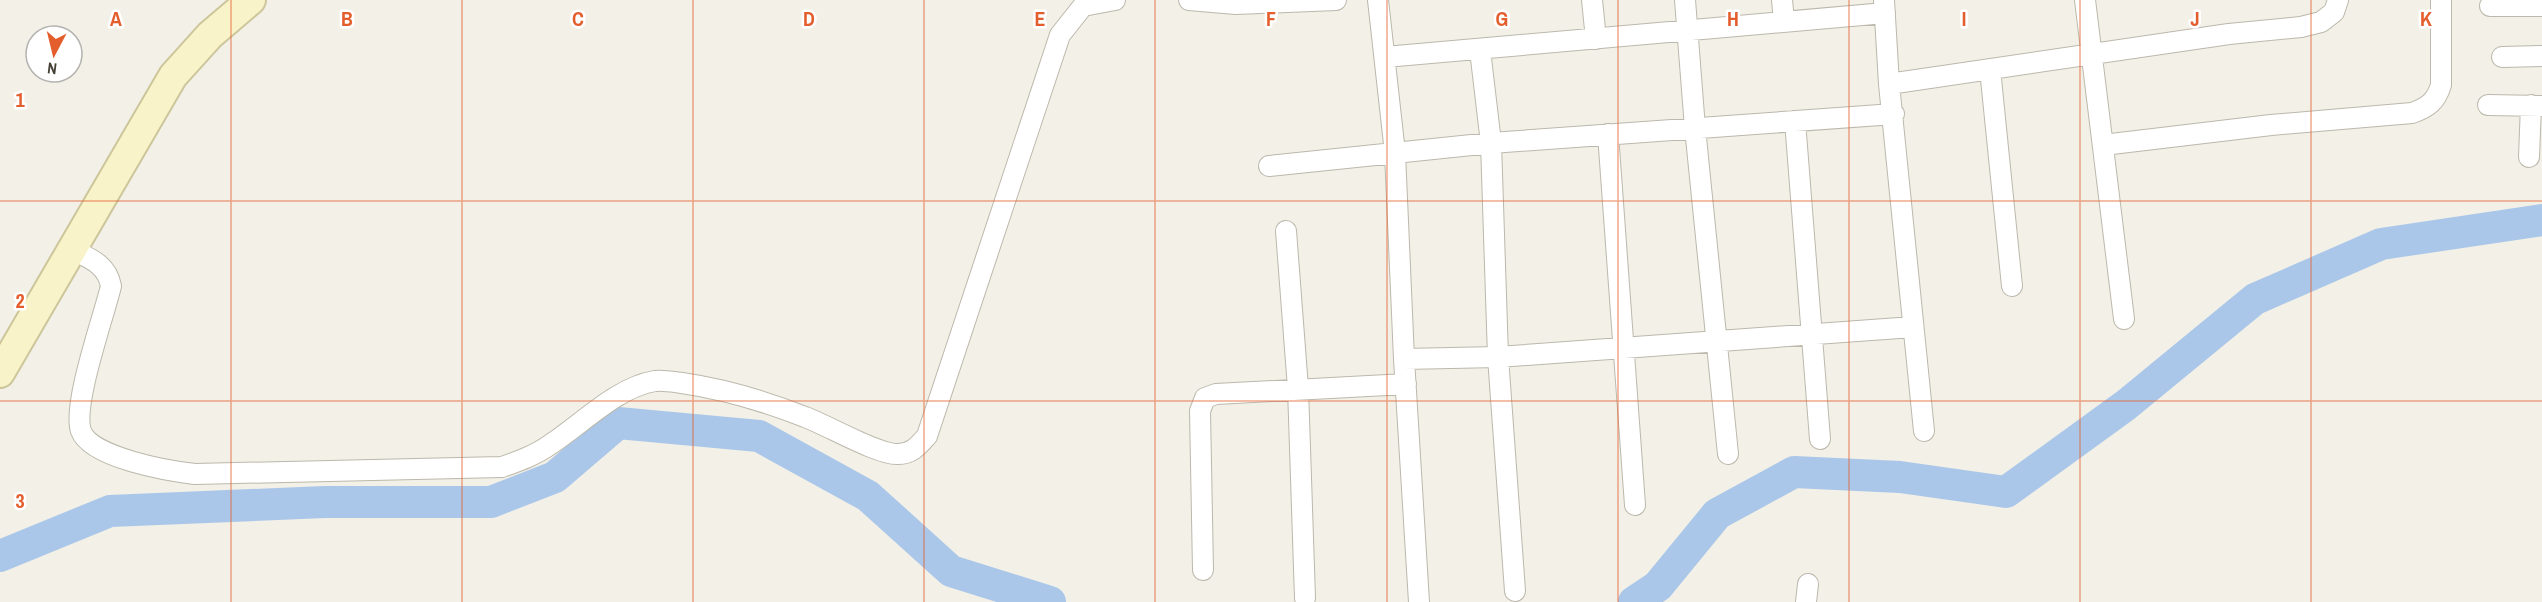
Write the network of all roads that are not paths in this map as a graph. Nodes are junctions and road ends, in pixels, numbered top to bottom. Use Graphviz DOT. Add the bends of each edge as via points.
graph roads {
  1 [pos="221,0"];
  2 [pos="251,0"];
  3 [pos="1115,0"];
  4 [pos="1189,0"];
  5 [pos="1336,0"];
  6 [pos="1378,0"];
  7 [pos="1592,0"];
  8 [pos="1685,0"];
  9 [pos="1782,0"];
  10 [pos="2085,0"];
  11 [pos="2338,0"];
  12 [pos="2441,0"];
  13 [pos="2490,6"];
  14 [pos="2542,6"];
  15 [pos="1885,7"];
  16 [pos="1784,21"];
  17 [pos="1686,30"];
  18 [pos="1596,39"];
  19 [pos="1480,50"];
  20 [pos="2092,53"];
  21 [pos="2542,56"];
  22 [pos="1385,57"];
  23 [pos="2502,57"];
  24 [pos="176,60"];
  25 [pos="1990,69"];
  26 [pos="1889,84"];
  27 [pos="2488,105"];
  28 [pos="2537,106"];
  29 [pos="1894,114"];
  30 [pos="1796,121"];
  31 [pos="1695,129"];
  32 [pos="1608,134"];
  33 [pos="1491,143"];
  34 [pos="2103,145"];
  35 [pos="1395,153"];
  36 [pos="2529,157"];
  37 [pos="1269,166"];
  38 [pos="1286,231"];
  39 [pos="71,249"];
  40 [pos="2012,286"];
  41 [pos="2124,319"];
  42 [pos="1913,327"];
  43 [pos="1812,335"];
  44 [pos="1716,342"];
  45 [pos="0,344"];
  46 [pos="1623,348"];
  47 [pos="1498,357"];
  48 [pos="1404,359"];
  49 [pos="0,373"];
  50 [pos="1406,384"];
  51 [pos="1298,388"];
  52 [pos="1924,431"];
  53 [pos="1820,439"];
  54 [pos="1728,454"];
  55 [pos="1635,505"];
  56 [pos="1203,570"];
  57 [pos="1515,591"];
  58 [pos="1305,598"];
  59 [pos="1419,602"];
  1 -- 24 [label="street" via="197,21"];
  2 -- 24 [label="street"];
  3 -- 39 [label="street" via="1083,6 1060,35 927,436 914,450 897,454 878,450 838,430 761,402 656,381 608,402 550,445 502,467 195,474 168,471 90,444 81,431 87,370 111,286 104,267"];
  4 -- 5 [label="street" via="1267,4"];
  6 -- 22 [label="street"];
  7 -- 18 [label="street"];
  8 -- 17 [label="street"];
  9 -- 16 [label="street"];
  10 -- 20 [label="street"];
  11 -- 20 [label="street" via="2334,12 2320,22 2301,27"];
  12 -- 34 [label="street" via="2441,85 2437,98 2427,108"];
  13 -- 14 [label="street"];
  15 -- 16 [label="street"];
  15 -- 26 [label="street"];
  16 -- 17 [label="street"];
  17 -- 18 [label="street"];
  17 -- 31 [label="street"];
  18 -- 19 [label="street"];
  19 -- 22 [label="street"];
  19 -- 33 [label="street"];
  20 -- 25 [label="street"];
  20 -- 34 [label="street"];
  21 -- 23 [label="street"];
  22 -- 35 [label="street"];
  24 -- 39 [label="street" via="173,76"];
  24 -- 45 [label="street" via="150,83"];
  25 -- 26 [label="street"];
  25 -- 40 [label="street"];
  26 -- 29 [label="street"];
  27 -- 28 [label="street"];
  28 -- 36 [label="street"];
  29 -- 30 [label="street"];
  29 -- 42 [label="street"];
  30 -- 31 [label="street"];
  30 -- 43 [label="street"];
  31 -- 32 [label="street"];
  31 -- 44 [label="street"];
  32 -- 33 [label="street"];
  32 -- 46 [label="street"];
  33 -- 35 [label="street"];
  33 -- 47 [label="street"];
  34 -- 41 [label="street"];
  35 -- 37 [label="street"];
  35 -- 48 [label="street"];
  38 -- 51 [label="street"];
  39 -- 49 [label="street"];
  42 -- 43 [label="street"];
  42 -- 52 [label="street"];
  43 -- 44 [label="street"];
  43 -- 53 [label="street"];
  44 -- 46 [label="street"];
  44 -- 54 [label="street"];
  46 -- 47 [label="street"];
  46 -- 55 [label="street"];
  47 -- 48 [label="street"];
  47 -- 57 [label="street"];
  48 -- 50 [label="street"];
  50 -- 51 [label="street"];
  50 -- 59 [label="street"];
  51 -- 56 [label="street" via="1205,398 1200,411"];
  51 -- 58 [label="street"];
}
